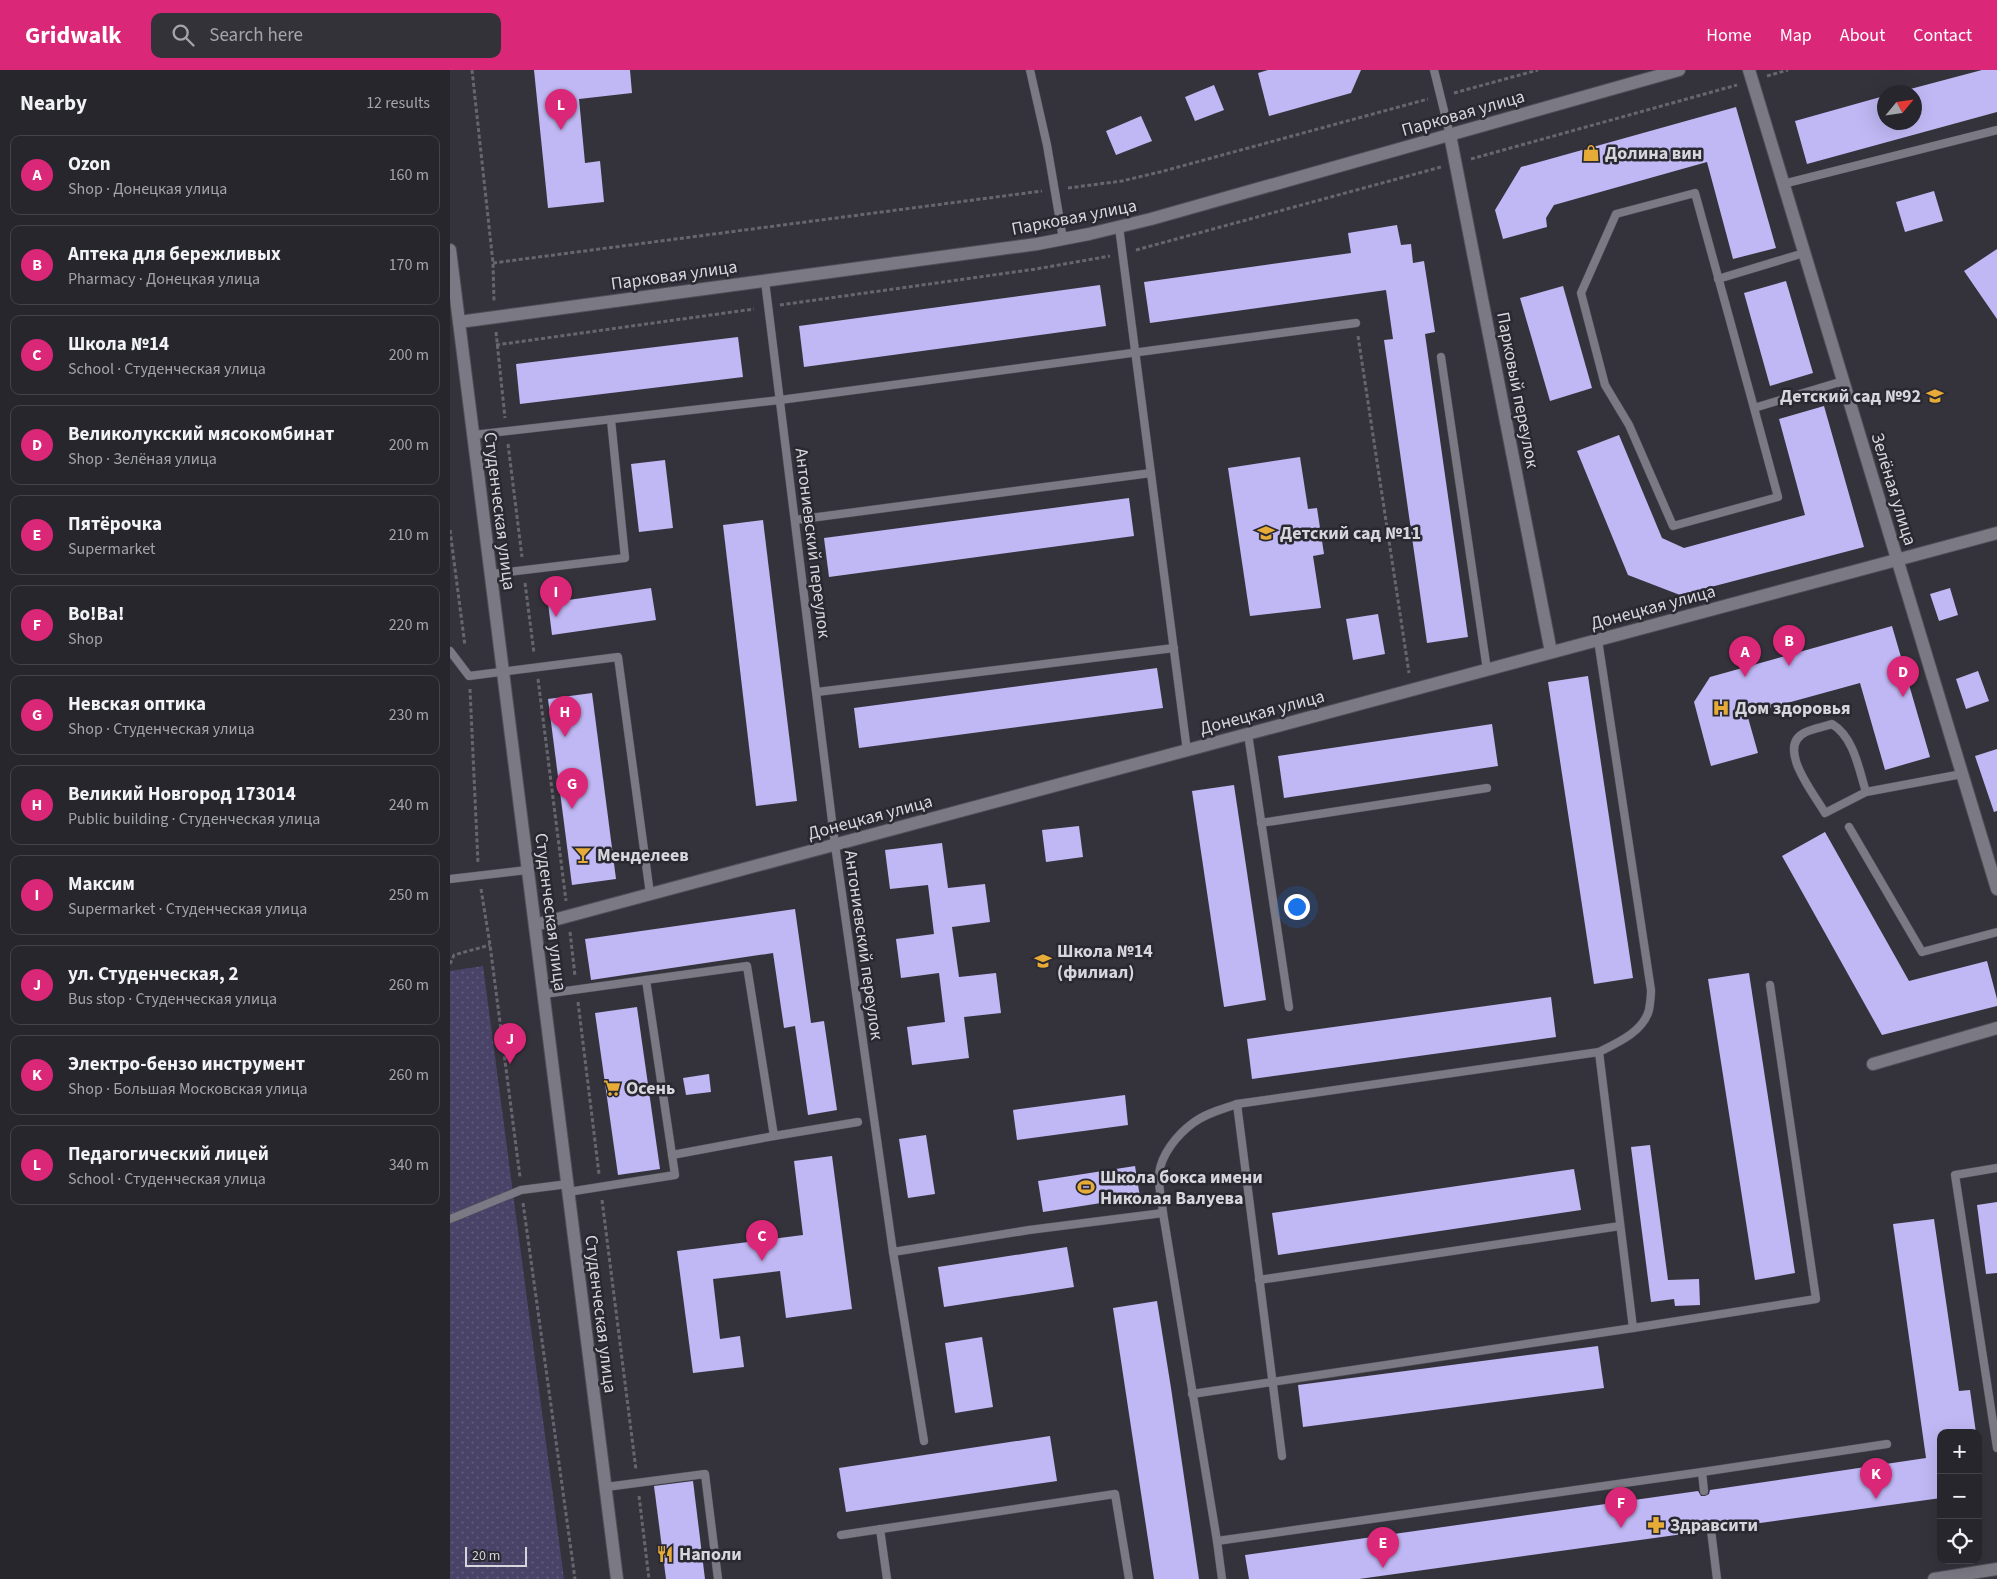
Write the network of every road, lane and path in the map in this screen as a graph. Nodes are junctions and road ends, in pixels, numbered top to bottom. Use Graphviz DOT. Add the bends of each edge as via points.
graph roads {
  1 [pos="472,70"];
  2 [pos="1030,70"];
  3 [pos="1434,70"];
  4 [pos="1538,70"];
  5 [pos="1679,70"];
  6 [pos="1749,70"];
  7 [pos="1440,96"];
  8 [pos="1997,130"];
  9 [pos="1450,135"];
  10 [pos="1783,184"];
  11 [pos="1054,190"];
  12 [pos="1119,227"];
  13 [pos="1063,239"];
  14 [pos="450,250"];
  15 [pos="1804,253"];
  16 [pos="493,263"];
  17 [pos="1718,279"];
  18 [pos="765,281"];
  19 [pos="495,317"];
  20 [pos="459,322"];
  21 [pos="1356,323"];
  22 [pos="1136,354"];
  23 [pos="1441,357"];
  24 [pos="1843,381"];
  25 [pos="780,400"];
  26 [pos="1754,408"];
  27 [pos="611,420"];
  28 [pos="507,431"];
  29 [pos="473,435"];
  30 [pos="1151,473"];
  31 [pos="795,520"];
  32 [pos="450,530"];
  33 [pos="1997,533"];
  34 [pos="1897,560"];
  35 [pos="523,570"];
  36 [pos="491,574"];
  37 [pos="1598,640"];
  38 [pos="465,647"];
  39 [pos="1174,648"];
  40 [pos="450,651"];
  41 [pos="1551,652"];
  42 [pos="536,667"];
  43 [pos="1487,670"];
  44 [pos="503,671"];
  45 [pos="469,676"];
  46 [pos="1412,690"];
  47 [pos="817,692"];
  48 [pos="1248,734"];
  49 [pos="1187,751"];
  50 [pos="1962,774"];
  51 [pos="1487,788"];
  52 [pos="1866,792"];
  53 [pos="1261,823"];
  54 [pos="1849,827"];
  55 [pos="835,845"];
  56 [pos="527,870"];
  57 [pos="479,875"];
  58 [pos="450,880"];
  59 [pos="1997,889"];
  60 [pos="650,894"];
  61 [pos="568,916"];
  62 [pos="535,925"];
  63 [pos="1997,932"];
  64 [pos="490,946"];
  65 [pos="450,964"];
  66 [pos="646,980"];
  67 [pos="1770,985"];
  68 [pos="577,989"];
  69 [pos="544,994"];
  70 [pos="1289,1007"];
  71 [pos="1997,1028"];
  72 [pos="1599,1052"];
  73 [pos="1874,1064"];
  74 [pos="1237,1104"];
  75 [pos="858,1122"];
  76 [pos="774,1136"];
  77 [pos="672,1154"];
  78 [pos="1997,1168"];
  79 [pos="600,1187"];
  80 [pos="568,1188"];
  81 [pos="521,1190"];
  82 [pos="1164,1213"];
  83 [pos="450,1218"];
  84 [pos="1620,1226"];
  85 [pos="894,1252"];
  86 [pos="1259,1280"];
  87 [pos="1633,1328"];
  88 [pos="1272,1382"];
  89 [pos="1192,1394"];
  90 [pos="924,1441"];
  91 [pos="1888,1444"];
  92 [pos="1997,1448"];
  93 [pos="1282,1456"];
  94 [pos="1702,1472"];
  95 [pos="637,1483"];
  96 [pos="606,1487"];
  97 [pos="1704,1491"];
  98 [pos="880,1529"];
  99 [pos="1711,1530"];
  100 [pos="841,1535"];
  101 [pos="1217,1541"];
  102 [pos="1997,1569"];
  103 [pos="575,1579"];
  104 [pos="617,1579"];
  105 [pos="649,1579"];
  106 [pos="718,1579"];
  107 [pos="887,1579"];
  108 [pos="1128,1579"];
  109 [pos="1222,1579"];
  110 [pos="1718,1579"];
  111 [pos="1934,1579"];
  1 -- 16 [label="path"];
  2 -- 11 [label="lane"];
  3 -- 7 [label="lane"];
  4 -- 7 [label="path"];
  5 -- 9 [label="street, Парковая улица"];
  6 -- 10 [label="street, Зелёная улица"];
  7 -- 9 [label="lane"];
  7 -- 11 [label="path" via="1160,172 1122,181"];
  8 -- 10 [label="lane"];
  9 -- 12 [label="street, Парковая улица"];
  9 -- 41 [label="street, Парковый переулок"];
  10 -- 15 [label="street, Зелёная улица"];
  11 -- 13 [label="lane"];
  11 -- 16 [label="path"];
  12 -- 13 [label="street, Парковая улица"];
  12 -- 22 [label="lane"];
  13 -- 18 [label="street, Парковая улица"];
  14 -- 20 [label="street, Студенческая улица"];
  15 -- 17 [label="lane"];
  15 -- 24 [label="street, Зелёная улица"];
  16 -- 19 [label="path"];
  17 -- 26 [label="lane"];
  17 -- 26 [label="lane" via="1694,193 1616,214 1581,293 1605,385 1629,425 1673,526 1778,497"];
  18 -- 19 [label="street, Парковая улица"];
  18 -- 25 [label="lane, Антониевский переулок"];
  19 -- 20 [label="street, Парковая улица"];
  19 -- 28 [label="path"];
  20 -- 29 [label="street, Студенческая улица"];
  21 -- 22 [label="lane"];
  21 -- 46 [label="path"];
  22 -- 25 [label="lane"];
  22 -- 30 [label="lane"];
  23 -- 43 [label="lane"];
  24 -- 26 [label="lane"];
  24 -- 34 [label="street, Зелёная улица"];
  25 -- 27 [label="lane"];
  25 -- 31 [label="lane, Антониевский переулок"];
  27 -- 28 [label="lane"];
  27 -- 35 [label="lane" via="625,558"];
  28 -- 29 [label="lane"];
  28 -- 35 [label="path"];
  29 -- 36 [label="street, Студенческая улица"];
  30 -- 31 [label="lane"];
  30 -- 39 [label="lane"];
  31 -- 47 [label="lane, Антониевский переулок"];
  32 -- 38 [label="path"];
  33 -- 34 [label="street, Донецкая улица"];
  34 -- 37 [label="street, Донецкая улица"];
  34 -- 50 [label="street, Зелёная улица"];
  35 -- 36 [label="lane"];
  35 -- 42 [label="path"];
  36 -- 44 [label="street, Студенческая улица"];
  37 -- 41 [label="street, Донецкая улица"];
  37 -- 72 [label="lane" via="1651,990 1648,1012 1641,1025 1622,1041"];
  39 -- 47 [label="lane"];
  39 -- 49 [label="lane"];
  40 -- 45 [label="lane"];
  41 -- 43 [label="street, Донецкая улица"];
  42 -- 44 [label="lane"];
  42 -- 60 [label="lane" via="618,657"];
  42 -- 61 [label="path"];
  43 -- 46 [label="street, Донецкая улица"];
  44 -- 45 [label="lane"];
  44 -- 56 [label="street, Студенческая улица"];
  45 -- 57 [label="path"];
  46 -- 48 [label="street, Донецкая улица"];
  47 -- 55 [label="lane, Антониевский переулок"];
  48 -- 49 [label="street, Донецкая улица"];
  48 -- 53 [label="lane"];
  49 -- 55 [label="street, Донецкая улица"];
  50 -- 52 [label="lane"];
  50 -- 59 [label="street, Зелёная улица"];
  51 -- 53 [label="lane"];
  52 -- 52 [label="lane" via="1847,737 1840,729 1832,724 1804,732 1793,746 1794,760 1825,813"];
  53 -- 70 [label="lane"];
  54 -- 63 [label="lane" via="1922,952"];
  55 -- 60 [label="street, Донецкая улица"];
  55 -- 85 [label="lane, Антониевский переулок"];
  56 -- 57 [label="lane"];
  56 -- 62 [label="street, Студенческая улица"];
  57 -- 58 [label="lane"];
  57 -- 64 [label="path"];
  60 -- 61 [label="street, Донецкая улица"];
  61 -- 62 [label="street, Донецкая улица"];
  61 -- 68 [label="path"];
  62 -- 69 [label="street, Студенческая улица"];
  64 -- 65 [label="path" via="454,955"];
  64 -- 81 [label="path"];
  66 -- 68 [label="lane"];
  66 -- 76 [label="lane" via="747,966"];
  66 -- 77 [label="lane"];
  67 -- 87 [label="lane" via="1816,1299"];
  68 -- 69 [label="lane"];
  68 -- 79 [label="path"];
  69 -- 80 [label="street, Студенческая улица"];
  71 -- 73 [label="street"];
  72 -- 74 [label="lane"];
  72 -- 84 [label="lane"];
  74 -- 82 [label="lane" via="1194,1122 1167,1151 1159,1176"];
  74 -- 86 [label="lane"];
  75 -- 76 [label="lane"];
  76 -- 77 [label="lane"];
  77 -- 79 [label="lane" via="674,1175"];
  78 -- 92 [label="lane" via="1955,1175"];
  79 -- 80 [label="lane"];
  79 -- 95 [label="path"];
  80 -- 81 [label="lane"];
  80 -- 96 [label="street, Студенческая улица"];
  81 -- 83 [label="lane"];
  81 -- 103 [label="path"];
  82 -- 85 [label="lane"];
  82 -- 89 [label="lane"];
  84 -- 86 [label="lane"];
  84 -- 87 [label="lane"];
  85 -- 90 [label="lane, Антониевский переулок"];
  86 -- 88 [label="lane"];
  87 -- 88 [label="lane"];
  88 -- 89 [label="lane"];
  88 -- 93 [label="lane"];
  89 -- 101 [label="lane"];
  91 -- 94 [label="lane"];
  94 -- 97 [label="lane"];
  94 -- 101 [label="lane"];
  95 -- 96 [label="lane"];
  95 -- 105 [label="path"];
  95 -- 106 [label="lane" via="705,1474"];
  96 -- 104 [label="street, Студенческая улица"];
  98 -- 100 [label="lane"];
  98 -- 107 [label="lane"];
  98 -- 108 [label="lane" via="1116,1494"];
  99 -- 110 [label="lane"];
  101 -- 109 [label="lane"];
  102 -- 111 [label="street"];
}
